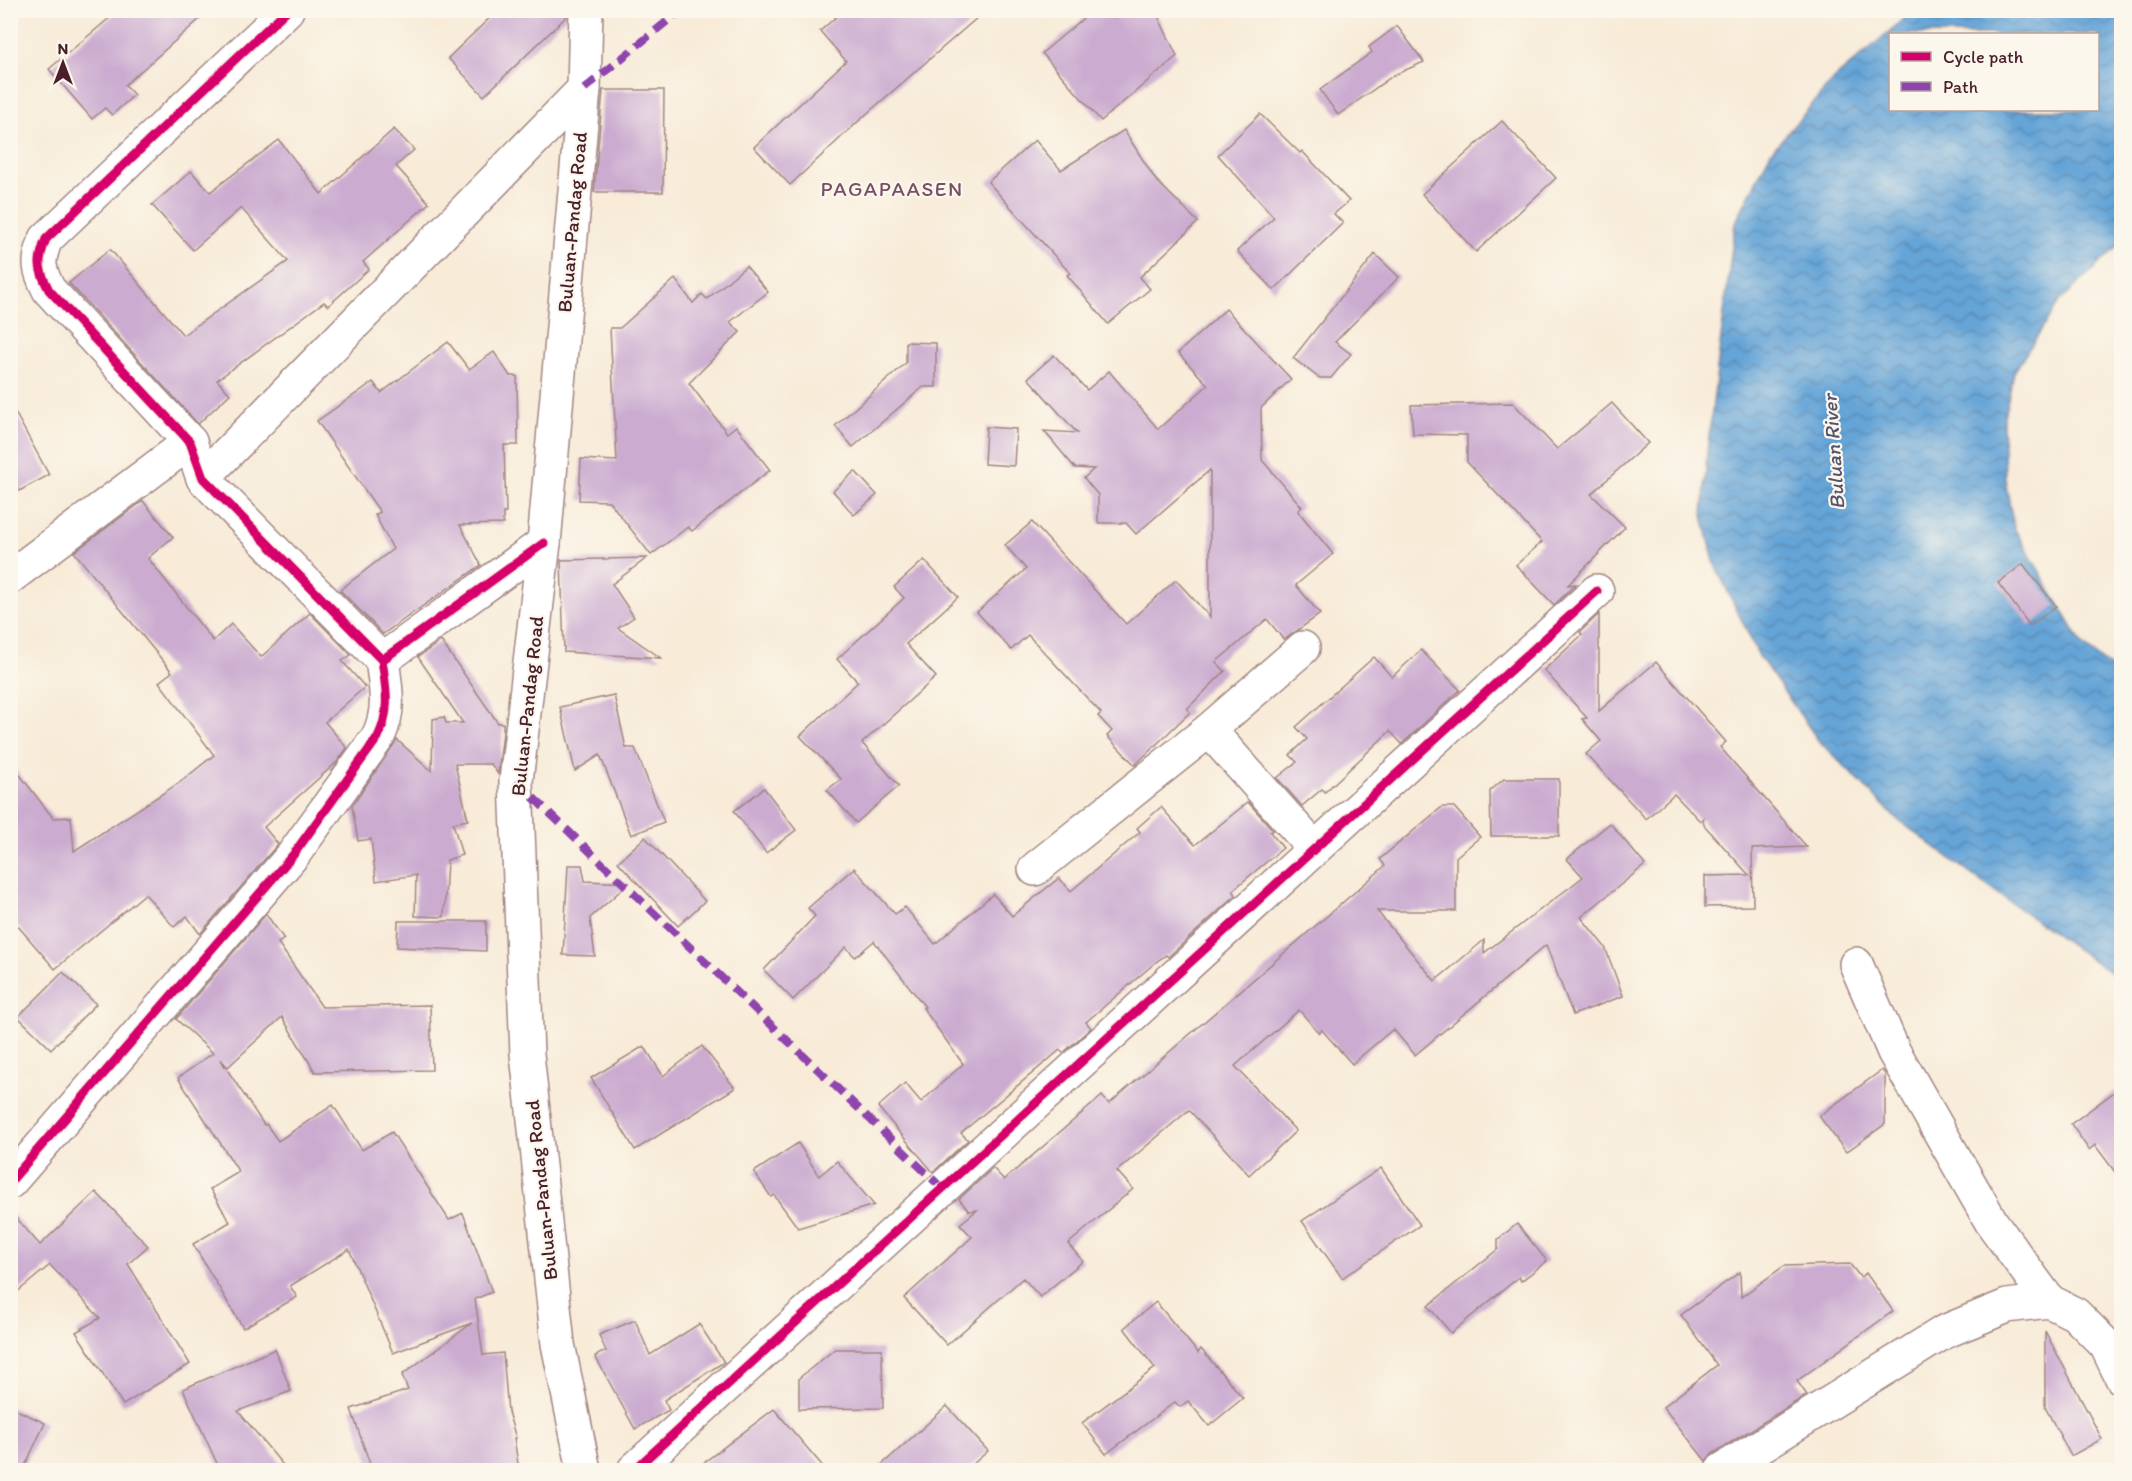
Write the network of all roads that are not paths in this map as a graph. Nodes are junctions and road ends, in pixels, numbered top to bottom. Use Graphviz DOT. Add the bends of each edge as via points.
graph roads {
  1 [pos="287,10"];
  2 [pos="586,10"];
  3 [pos="584,89"];
  4 [pos="190,442"];
  5 [pos="204,478"];
  6 [pos="544,543"];
  7 [pos="10,577"];
  8 [pos="1597,591"];
  9 [pos="1303,648"];
  10 [pos="382,660"];
  11 [pos="1209,730"];
  12 [pos="1314,848"];
  13 [pos="1035,869"];
  14 [pos="1856,964"];
  15 [pos="10,1182"];
  16 [pos="2049,1301"];
  17 [pos="2121,1378"];
  18 [pos="584,1470"];
  19 [pos="634,1470"];
  20 [pos="1722,1470"];
  1 -- 4 [label="street" via="46,239 39,257 49,290"];
  2 -- 3 [label="street, Buluan-Pandag Road"];
  3 -- 5 [label="street"];
  3 -- 6 [label="street, Buluan-Pandag Road"];
  4 -- 5 [label="street"];
  4 -- 7 [label="street"];
  5 -- 10 [label="street"];
  6 -- 10 [label="street"];
  6 -- 18 [label="street, Buluan-Pandag Road" via="516,781 527,1054 558,1344"];
  8 -- 12 [label="street"];
  9 -- 11 [label="street"];
  10 -- 15 [label="street" via="388,705 378,737 300,846"];
  11 -- 12 [label="street"];
  11 -- 13 [label="street"];
  12 -- 19 [label="street"];
  14 -- 16 [label="street" via="1894,1052 1992,1223"];
  16 -- 17 [label="street" via="2075,1314 2106,1345"];
  16 -- 20 [label="street" via="2007,1306 1944,1332"];
}
